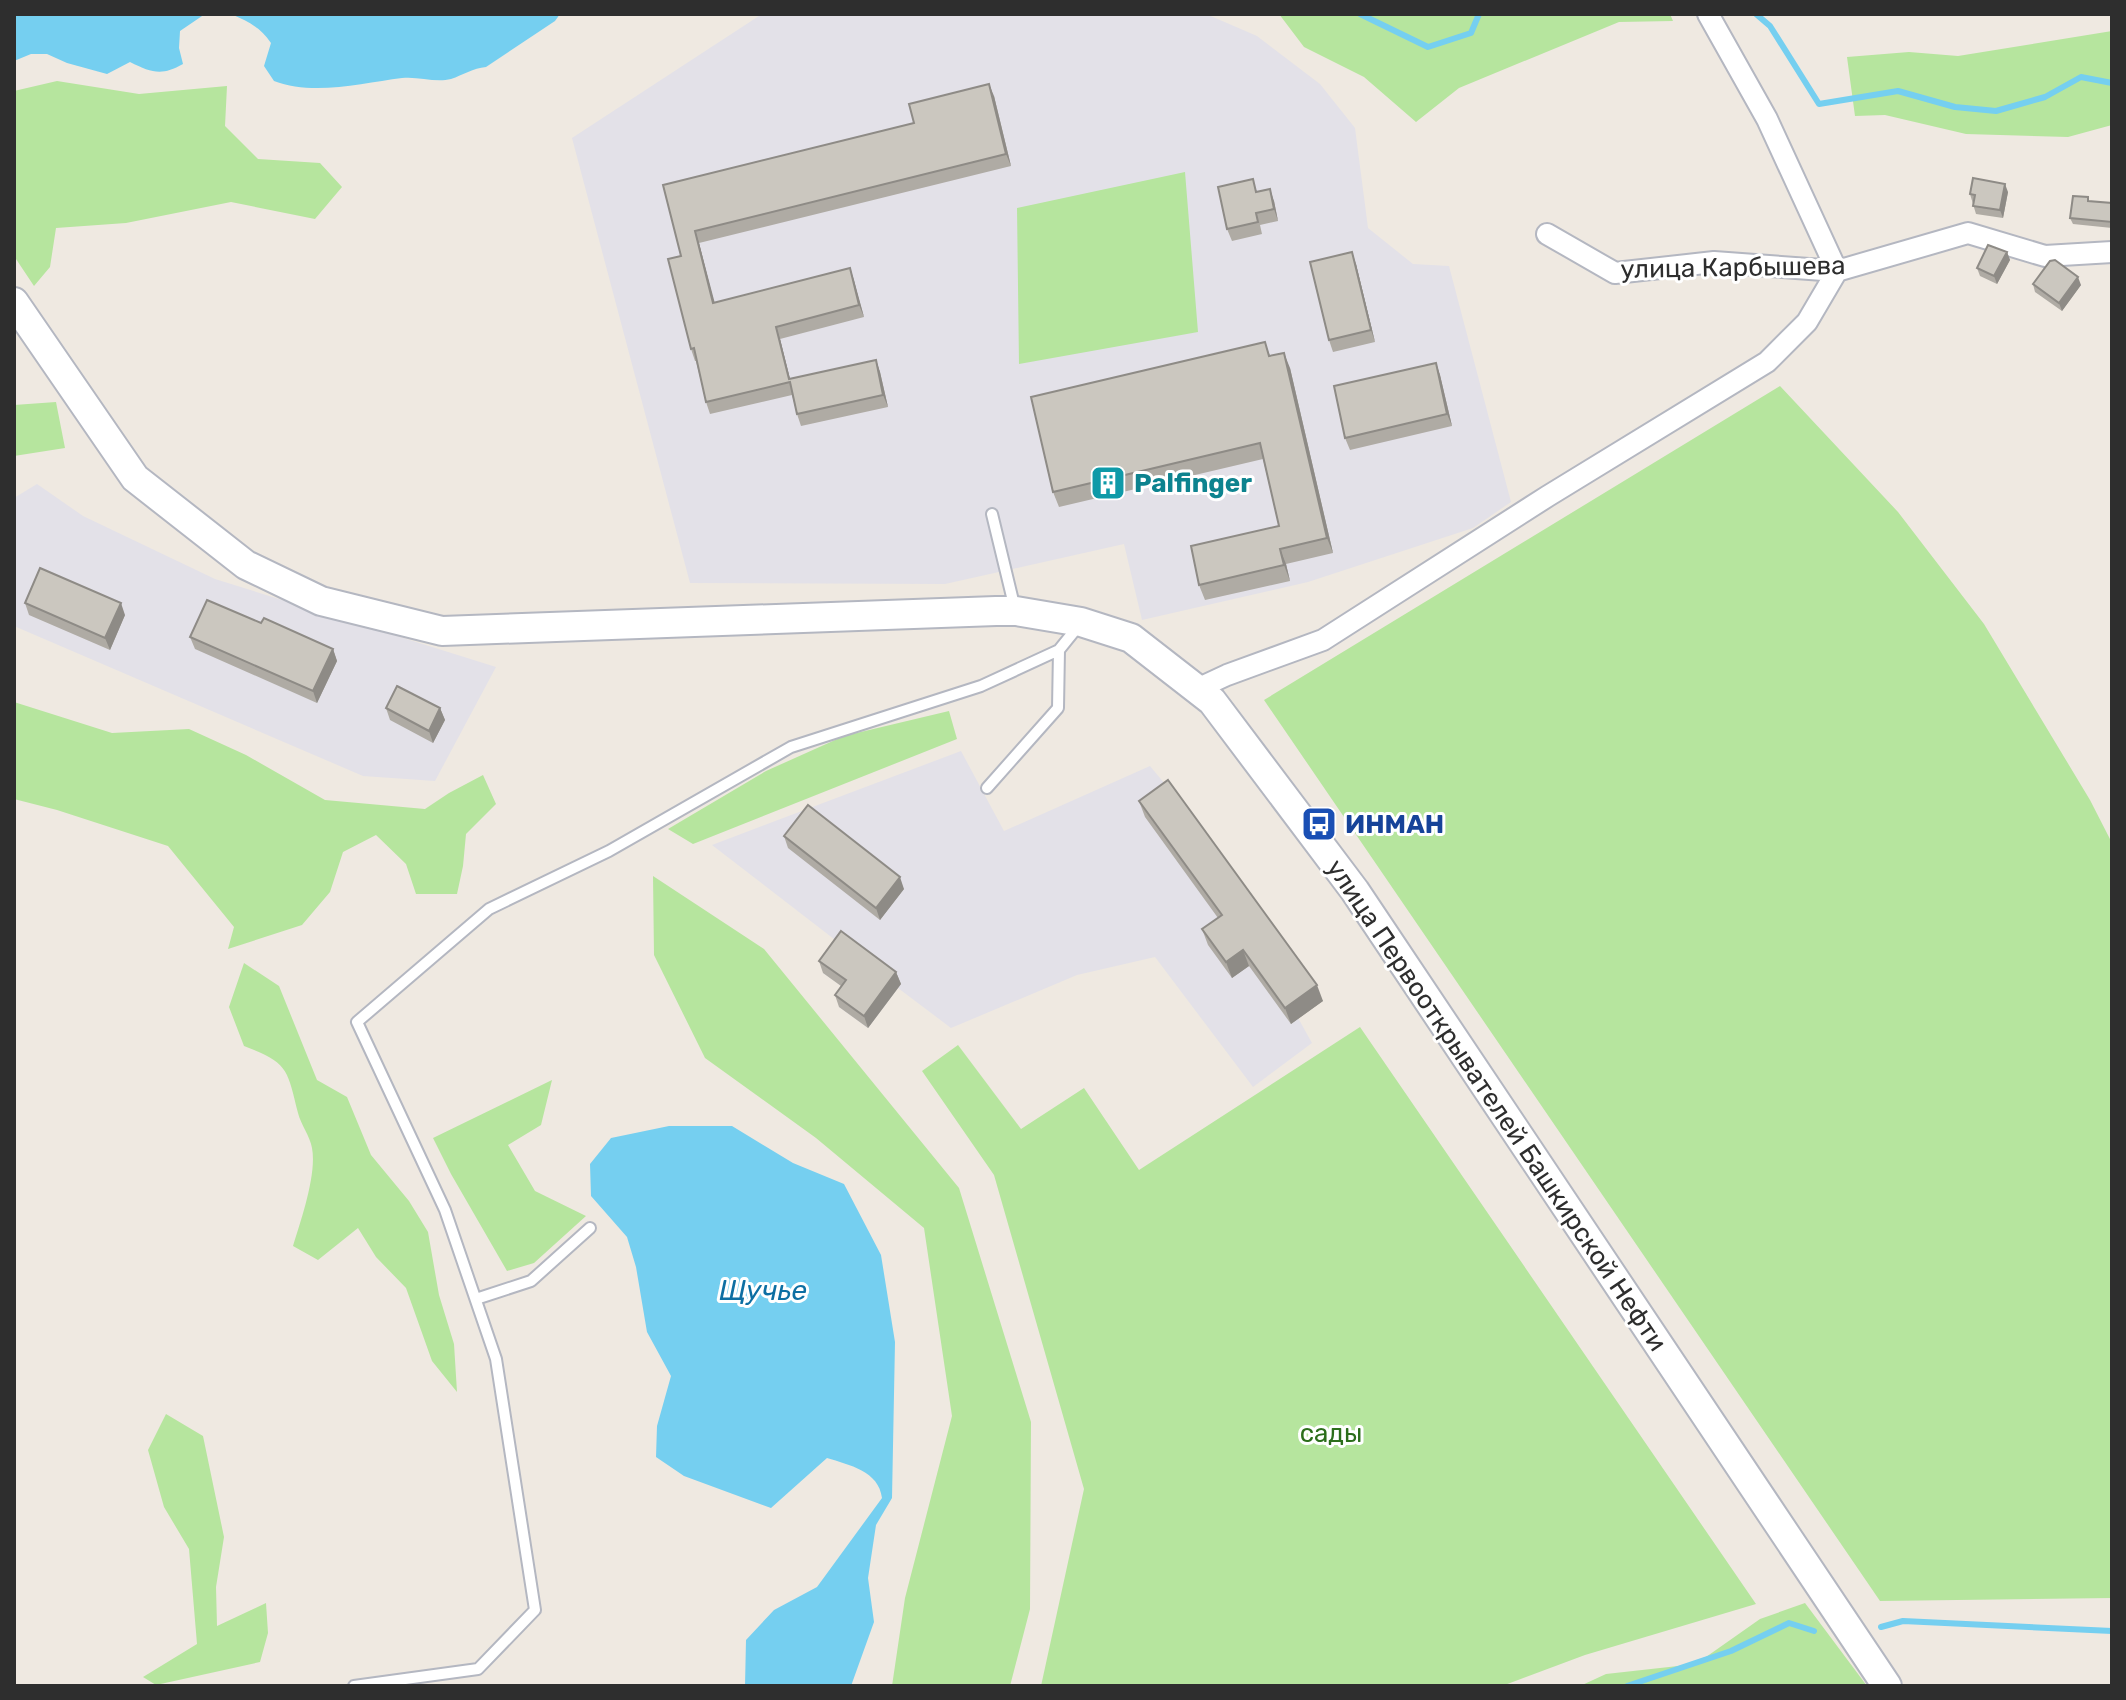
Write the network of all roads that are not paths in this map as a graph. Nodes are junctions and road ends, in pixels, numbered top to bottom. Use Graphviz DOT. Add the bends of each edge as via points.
graph roads {
  1 [pos="1708,14"];
  2 [pos="1547,234"];
  3 [pos="2112,252"];
  4 [pos="1837,271"];
  5 [pos="19,316"];
  6 [pos="992,514"];
  7 [pos="1016,611"];
  8 [pos="1081,622"];
  9 [pos="1059,650"];
  10 [pos="1197,689"];
  11 [pos="987,788"];
  12 [pos="590,1228"];
  13 [pos="476,1299"];
  14 [pos="354,1686"];
  15 [pos="1887,1686"];
  1 -- 4 [label="street" via="1767,119"];
  2 -- 4 [label="street, улица Карбышева" via="1615,273 1714,262"];
  3 -- 4 [label="street, улица Карбышева" via="2045,256 1968,233"];
  4 -- 10 [label="street" via="1807,322 1767,362 1323,640"];
  5 -- 7 [label="street, улица Первооткрывателей Башкирской Нефти" via="135,478 246,565 321,601 442,631"];
  6 -- 7 [label="lane"];
  7 -- 8 [label="street, улица Первооткрывателей Башкирской Нефти"];
  8 -- 9 [label="lane"];
  8 -- 10 [label="street, улица Первооткрывателей Башкирской Нефти" via="1131,638"];
  9 -- 11 [label="lane" via="1058,708"];
  9 -- 13 [label="lane" via="981,686 791,747 609,851 489,909 357,1022 445,1210"];
  10 -- 15 [label="street, улица Первооткрывателей Башкирской Нефти" via="1212,701 1355,891"];
  12 -- 13 [label="lane" via="531,1281"];
  13 -- 14 [label="lane" via="496,1359 535,1610 478,1669"];
}
